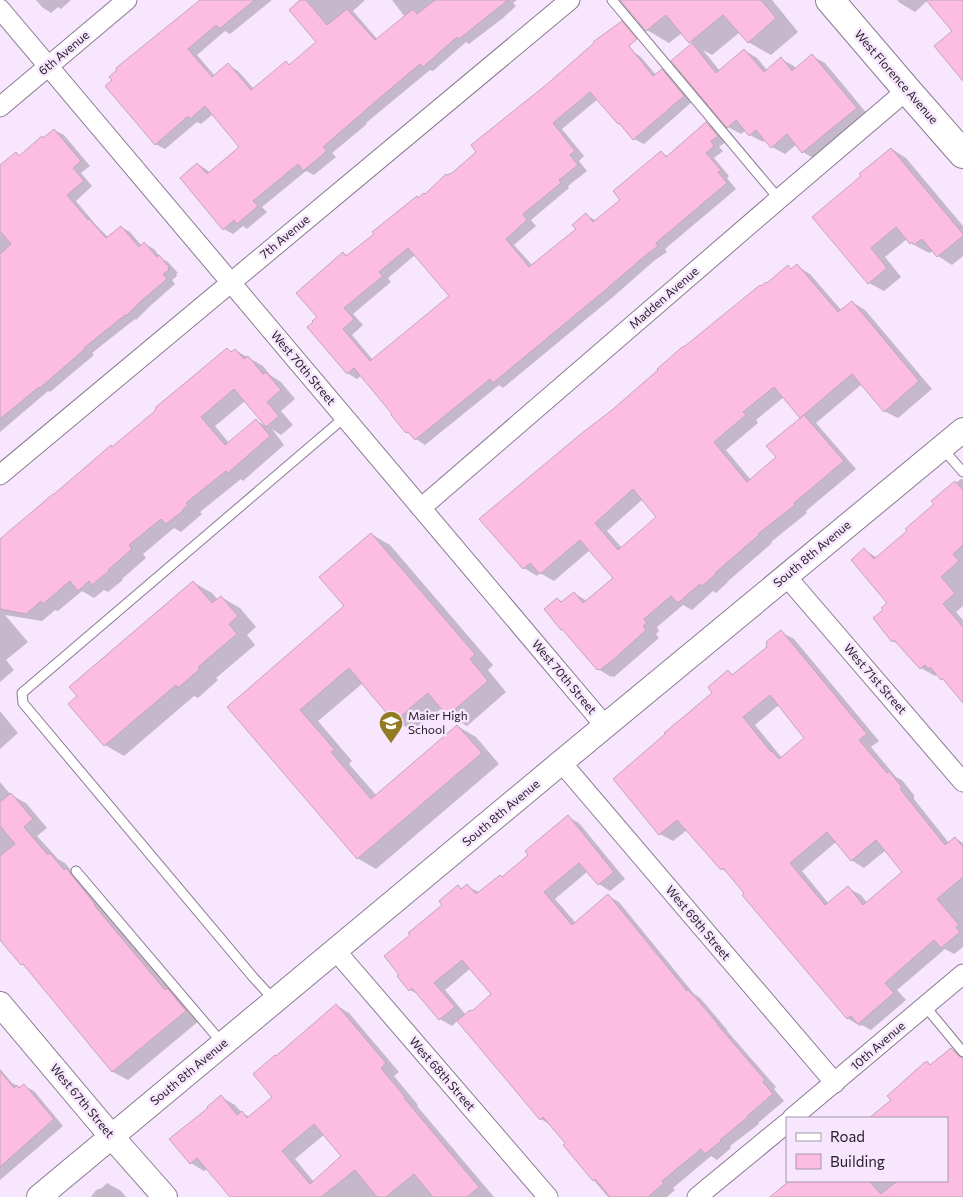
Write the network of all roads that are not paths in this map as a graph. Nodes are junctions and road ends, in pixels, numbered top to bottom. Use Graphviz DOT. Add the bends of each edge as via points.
graph roads {
  1 [pos="128,0"];
  2 [pos="570,0"];
  3 [pos="612,0"];
  4 [pos="830,0"];
  5 [pos="0,9"];
  6 [pos="48,67"];
  7 [pos="907,90"];
  8 [pos="0,106"];
  9 [pos="963,154"];
  10 [pos="779,199"];
  11 [pos="231,282"];
  12 [pos="345,417"];
  13 [pos="963,430"];
  14 [pos="942,447"];
  15 [pos="963,472"];
  16 [pos="0,475"];
  17 [pos="421,508"];
  18 [pos="786,576"];
  19 [pos="606,727"];
  20 [pos="561,762"];
  21 [pos="963,782"];
  22 [pos="76,871"];
  23 [pos="336,951"];
  24 [pos="963,974"];
  25 [pos="274,1000"];
  26 [pos="0,1004"];
  27 [pos="924,1006"];
  28 [pos="223,1044"];
  29 [pos="963,1052"];
  30 [pos="835,1083"];
  31 [pos="793,1117"];
  32 [pos="786,1124"];
  33 [pos="112,1137"];
  34 [pos="39,1197"];
  35 [pos="165,1197"];
  36 [pos="548,1197"];
  37 [pos="697,1197"];
  1 -- 6 [label="street, 6th Avenue"];
  2 -- 11 [label="street, 7th Avenue"];
  3 -- 10 [label="lane"];
  4 -- 7 [label="main road, West Florence Avenue"];
  5 -- 6 [label="street, West 70th Street"];
  6 -- 8 [label="street, 6th Avenue"];
  6 -- 11 [label="street, West 70th Street"];
  7 -- 9 [label="main road, West Florence Avenue"];
  7 -- 10 [label="street, Madden Avenue"];
  10 -- 17 [label="street, Madden Avenue"];
  11 -- 12 [label="street, West 70th Street"];
  11 -- 16 [label="street, 7th Avenue"];
  12 -- 17 [label="street, West 70th Street"];
  12 -- 25 [label="lane" via="22,693 23,703"];
  13 -- 14 [label="street, South 8th Avenue"];
  14 -- 15 [label="lane"];
  14 -- 18 [label="street, South 8th Avenue"];
  17 -- 19 [label="street, West 70th Street"];
  18 -- 19 [label="street, South 8th Avenue"];
  18 -- 21 [label="street, West 71st Street"];
  19 -- 20 [label="street, South 8th Avenue"];
  20 -- 23 [label="street, South 8th Avenue"];
  20 -- 30 [label="street, West 69th Street"];
  22 -- 28 [label="lane"];
  23 -- 25 [label="street, South 8th Avenue"];
  23 -- 36 [label="street, West 68th Street"];
  24 -- 27 [label="street, 10th Avenue"];
  25 -- 28 [label="street, South 8th Avenue"];
  26 -- 33 [label="street, West 67th Street"];
  27 -- 29 [label="lane"];
  27 -- 30 [label="street, 10th Avenue"];
  28 -- 33 [label="street, South 8th Avenue"];
  30 -- 31 [label="street, 10th Avenue"];
  32 -- 37 [label="street"];
  33 -- 34 [label="street, South 8th Avenue"];
  33 -- 35 [label="street, West 67th Street"];
}
